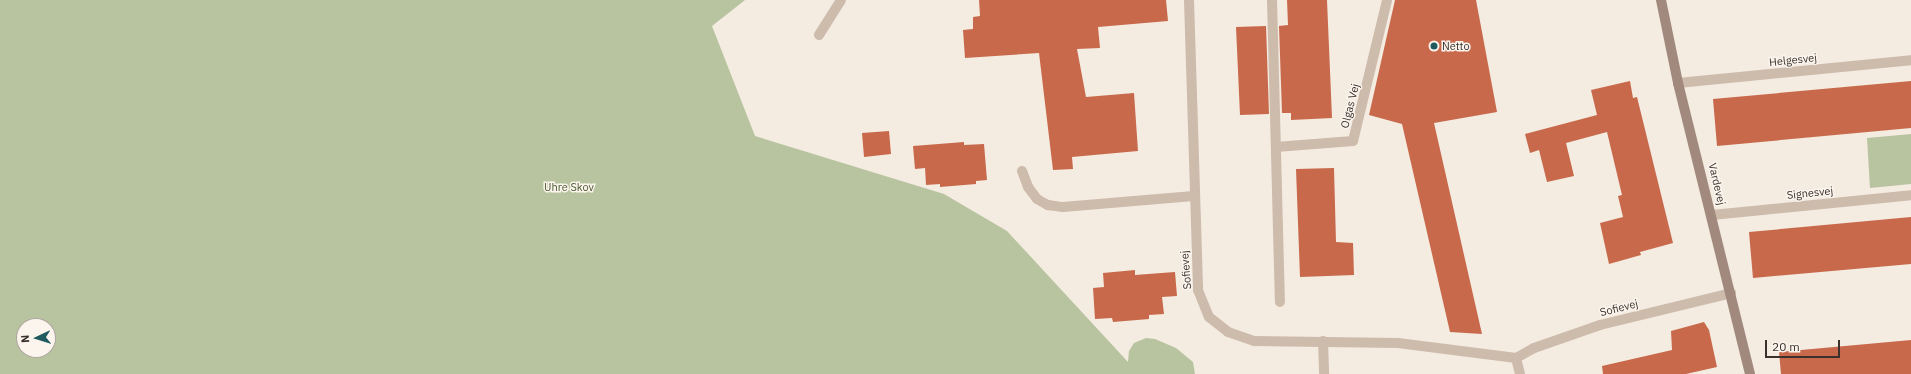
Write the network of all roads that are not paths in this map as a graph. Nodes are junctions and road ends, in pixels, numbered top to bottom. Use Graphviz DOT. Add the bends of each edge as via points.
graph roads {
  1 [pos="841,0"];
  2 [pos="1189,0"];
  3 [pos="1272,0"];
  4 [pos="1387,0"];
  5 [pos="1661,0"];
  6 [pos="819,35"];
  7 [pos="1911,60"];
  8 [pos="1678,83"];
  9 [pos="1276,147"];
  10 [pos="1022,171"];
  11 [pos="1911,195"];
  12 [pos="1194,196"];
  13 [pos="1712,215"];
  14 [pos="1731,293"];
  15 [pos="1280,302"];
  16 [pos="1323,341"];
  17 [pos="1516,358"];
  18 [pos="1324,374"];
  19 [pos="1520,374"];
  20 [pos="1750,374"];
  1 -- 6 [label="street"];
  2 -- 12 [label="street, Sofievej"];
  3 -- 9 [label="street"];
  4 -- 9 [label="street, Olgas Vej" via="1353,141"];
  5 -- 8 [label="street, Vardevej"];
  7 -- 8 [label="street, Helgesvej"];
  8 -- 13 [label="street, Vardevej"];
  9 -- 15 [label="street"];
  10 -- 12 [label="street" via="1028,187 1037,199 1048,205 1063,207"];
  11 -- 13 [label="street, Signesvej"];
  12 -- 16 [label="street, Sofievej" via="1198,290 1209,317 1228,332 1254,341"];
  13 -- 14 [label="street, Vardevej"];
  14 -- 17 [label="street, Sofievej" via="1600,325 1534,348"];
  14 -- 20 [label="street, Vardevej"];
  16 -- 17 [label="street, Sofievej" via="1398,343"];
  16 -- 18 [label="street"];
  17 -- 19 [label="street"];
}
